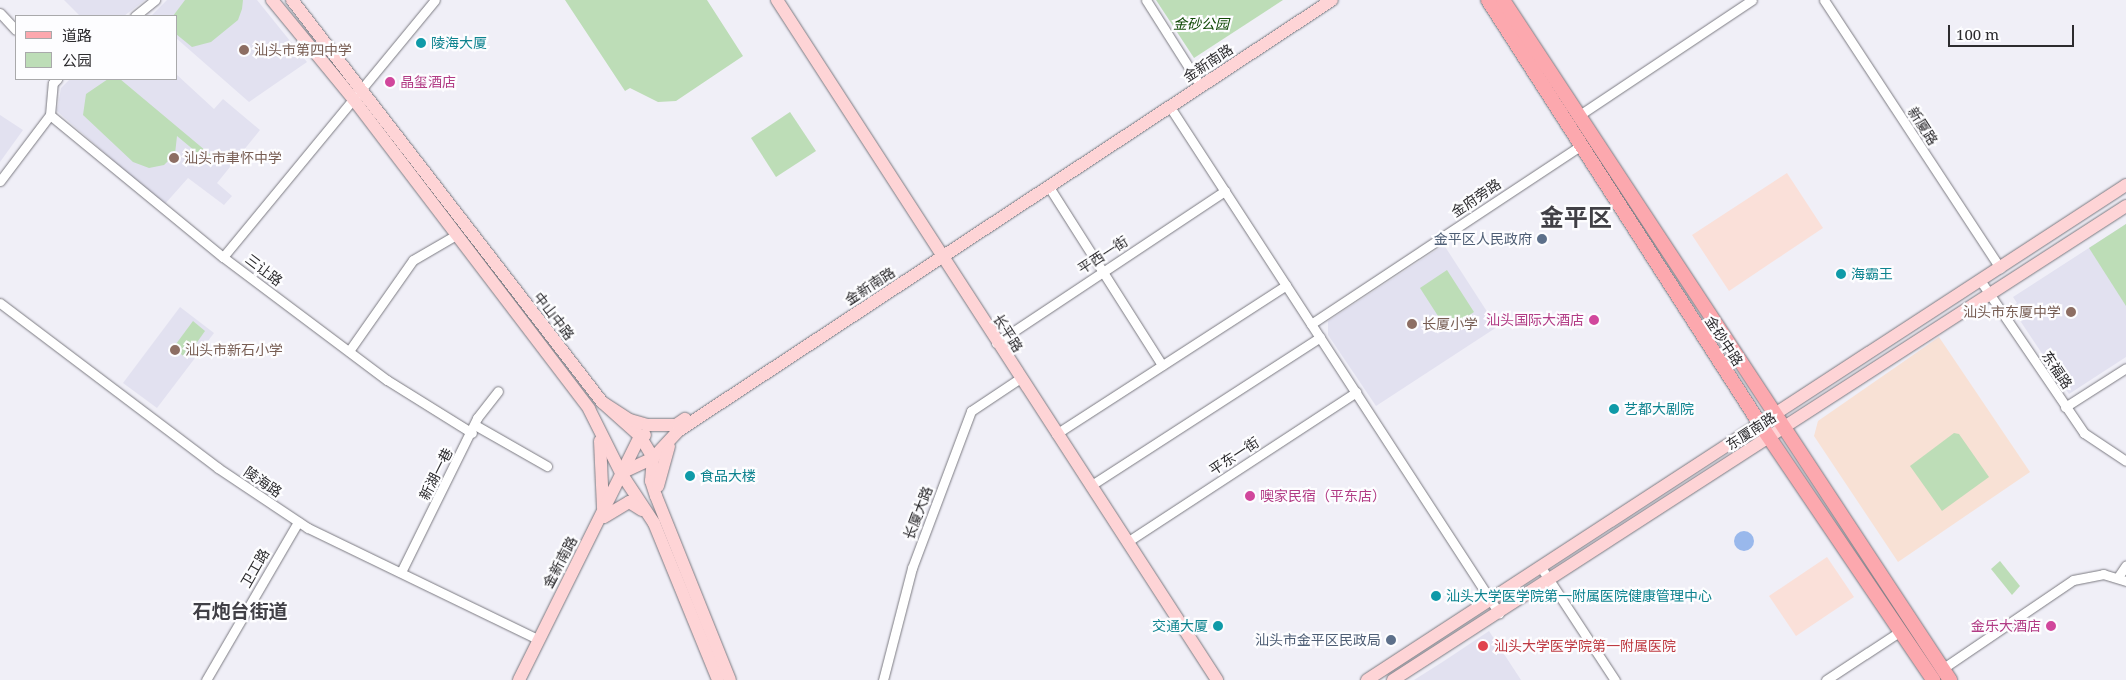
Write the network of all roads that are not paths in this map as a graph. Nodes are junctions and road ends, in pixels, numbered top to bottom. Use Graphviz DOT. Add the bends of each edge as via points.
graph roads {
  1 [pos="155,0"];
  2 [pos="272,0"];
  3 [pos="292,0"];
  4 [pos="434,0"];
  5 [pos="771,0"];
  6 [pos="777,0"];
  7 [pos="1146,0"];
  8 [pos="1323,0"];
  9 [pos="1332,0"];
  10 [pos="1488,0"];
  11 [pos="1503,0"];
  12 [pos="1752,0"];
  13 [pos="1824,0"];
  14 [pos="0,12"];
  15 [pos="135,15"];
  16 [pos="15,29"];
  17 [pos="56,80"];
  18 [pos="1198,82"];
  19 [pos="363,90"];
  20 [pos="354,100"];
  21 [pos="1170,107"];
  22 [pos="50,115"];
  23 [pos="1578,116"];
  24 [pos="1581,145"];
  25 [pos="0,181"];
  26 [pos="2126,184"];
  27 [pos="1048,187"];
  28 [pos="1225,191"];
  29 [pos="2126,206"];
  30 [pos="456,235"];
  31 [pos="938,256"];
  32 [pos="223,257"];
  33 [pos="2000,268"];
  34 [pos="1103,272"];
  35 [pos="1980,280"];
  36 [pos="1286,285"];
  37 [pos="1989,294"];
  38 [pos="0,303"];
  39 [pos="1311,324"];
  40 [pos="1320,337"];
  41 [pos="996,343"];
  42 [pos="349,351"];
  43 [pos="1162,365"];
  44 [pos="2126,368"];
  45 [pos="1016,381"];
  46 [pos="498,391"];
  47 [pos="1356,392"];
  48 [pos="602,402"];
  49 [pos="2064,407"];
  50 [pos="590,409"];
  51 [pos="1773,416"];
  52 [pos="1760,424"];
  53 [pos="474,428"];
  54 [pos="677,428"];
  55 [pos="1781,429"];
  56 [pos="1056,434"];
  57 [pos="640,436"];
  58 [pos="1769,437"];
  59 [pos="653,458"];
  60 [pos="2126,461"];
  61 [pos="547,466"];
  62 [pos="621,473"];
  63 [pos="1090,486"];
  64 [pos="656,496"];
  65 [pos="602,518"];
  66 [pos="298,522"];
  67 [pos="654,523"];
  68 [pos="1127,542"];
  69 [pos="2126,565"];
  70 [pos="1542,569"];
  71 [pos="401,572"];
  72 [pos="2122,579"];
  73 [pos="1550,581"];
  74 [pos="1491,601"];
  75 [pos="1499,614"];
  76 [pos="1899,632"];
  77 [pos="538,639"];
  78 [pos="1946,675"];
  79 [pos="206,680"];
  80 [pos="519,680"];
  81 [pos="718,680"];
  82 [pos="730,680"];
  83 [pos="884,680"];
  84 [pos="1212,680"];
  85 [pos="1218,680"];
  86 [pos="1367,680"];
  87 [pos="1393,680"];
  88 [pos="1615,680"];
  89 [pos="1826,680"];
  90 [pos="1933,680"];
  1 -- 15 [label="street"];
  2 -- 20 [label="street, 中山中路"];
  3 -- 19 [label="street, 中山中路"];
  4 -- 19 [label="street"];
  5 -- 31 [label="street, 长平路"];
  6 -- 31 [label="street, 长平路"];
  7 -- 18 [label="street"];
  8 -- 18 [label="street, 金新南路"];
  9 -- 21 [label="street, 金新南路"];
  10 -- 24 [label="main road, 金砂中路"];
  11 -- 23 [label="main road, 金砂中路"];
  12 -- 23 [label="street"];
  13 -- 33 [label="street, 新厦路"];
  14 -- 16 [label="street"];
  17 -- 22 [label="street"];
  18 -- 31 [label="street, 金新南路"];
  19 -- 20 [label="street"];
  19 -- 48 [label="street, 中山中路"];
  20 -- 30 [label="street, 中山中路"];
  20 -- 32 [label="street"];
  21 -- 27 [label="street, 金新南路"];
  21 -- 28 [label="street"];
  22 -- 25 [label="street"];
  22 -- 32 [label="street, 三让路"];
  23 -- 51 [label="main road, 金砂中路"];
  24 -- 39 [label="street, 金府旁路"];
  24 -- 52 [label="main road, 金砂中路"];
  26 -- 33 [label="street, 东厦南路"];
  27 -- 31 [label="street, 金新南路"];
  27 -- 34 [label="street"];
  28 -- 34 [label="street, 平西一街"];
  28 -- 36 [label="street"];
  29 -- 37 [label="street, 东厦南路"];
  30 -- 42 [label="street" via="413,260"];
  30 -- 50 [label="street, 中山中路"];
  31 -- 41 [label="street, 长平路"];
  31 -- 45 [label="street, 长平路"];
  31 -- 54 [label="street, 金新南路"];
  32 -- 42 [label="street, 三让路"];
  33 -- 35 [label="street, 东厦南路"];
  34 -- 41 [label="street, 平西一街"];
  34 -- 43 [label="street"];
  35 -- 37 [label="street, 东福路"];
  35 -- 51 [label="street, 东厦南路"];
  36 -- 39 [label="street"];
  36 -- 43 [label="street"];
  37 -- 49 [label="street, 东福路"];
  37 -- 55 [label="street, 东厦南路"];
  38 -- 66 [label="street, 陵海路" via="218,468"];
  39 -- 40 [label="street"];
  40 -- 47 [label="street"];
  40 -- 63 [label="street"];
  41 -- 56 [label="street, 长平路"];
  42 -- 53 [label="street, 三让路"];
  43 -- 56 [label="street"];
  44 -- 49 [label="street"];
  45 -- 83 [label="street, 长厦大路" via="971,411 912,568"];
  45 -- 84 [label="street, 长平路"];
  46 -- 53 [label="street, 新湖一巷"];
  47 -- 68 [label="street, 平东一街"];
  47 -- 74 [label="street"];
  48 -- 54 [label="street" via="630,420"];
  48 -- 57 [label="street, 中山中路"];
  49 -- 60 [label="street, 东福路" via="2084,433"];
  50 -- 62 [label="street, 中山中路"];
  50 -- 65 [label="street" via="604,465"];
  51 -- 52 [label="street, 东厦南路"];
  51 -- 55 [label="main road, 金砂中路"];
  52 -- 58 [label="main road, 金砂中路"];
  52 -- 70 [label="street, 东厦南路"];
  53 -- 61 [label="street, 三让路"];
  53 -- 71 [label="street, 新湖一巷"];
  54 -- 57 [label="street"];
  54 -- 59 [label="street, 金新南路"];
  54 -- 64 [label="street" via="666,452"];
  55 -- 58 [label="street, 东厦南路"];
  55 -- 78 [label="main road, 金砂中路"];
  56 -- 63 [label="street, 长平路"];
  57 -- 59 [label="street, 中山中路"];
  57 -- 62 [label="street"];
  58 -- 73 [label="street, 东厦南路"];
  58 -- 76 [label="main road, 金砂中路"];
  59 -- 62 [label="street, 金新南路"];
  59 -- 64 [label="street" via="651,481"];
  62 -- 65 [label="street, 金新南路"];
  62 -- 67 [label="street, 中山中路"];
  63 -- 68 [label="street, 长平路"];
  64 -- 82 [label="street"];
  65 -- 67 [label="street" via="629,502"];
  65 -- 77 [label="street, 金新南路"];
  66 -- 71 [label="street, 陵海路"];
  66 -- 79 [label="street, 卫工路"];
  67 -- 81 [label="street, 中山中路"];
  68 -- 85 [label="street, 长平路"];
  69 -- 72 [label="street"];
  70 -- 73 [label="street"];
  70 -- 74 [label="street, 东厦南路"];
  71 -- 77 [label="street, 陵海路"];
  72 -- 78 [label="street" via="2088,575 2073,580"];
  73 -- 75 [label="street, 东厦南路"];
  73 -- 88 [label="street"];
  74 -- 75 [label="street"];
  74 -- 86 [label="street, 东厦南路"];
  75 -- 87 [label="street, 东厦南路"];
  76 -- 89 [label="street"];
  76 -- 90 [label="main road, 金砂中路"];
  77 -- 80 [label="street, 金新南路"];
}
